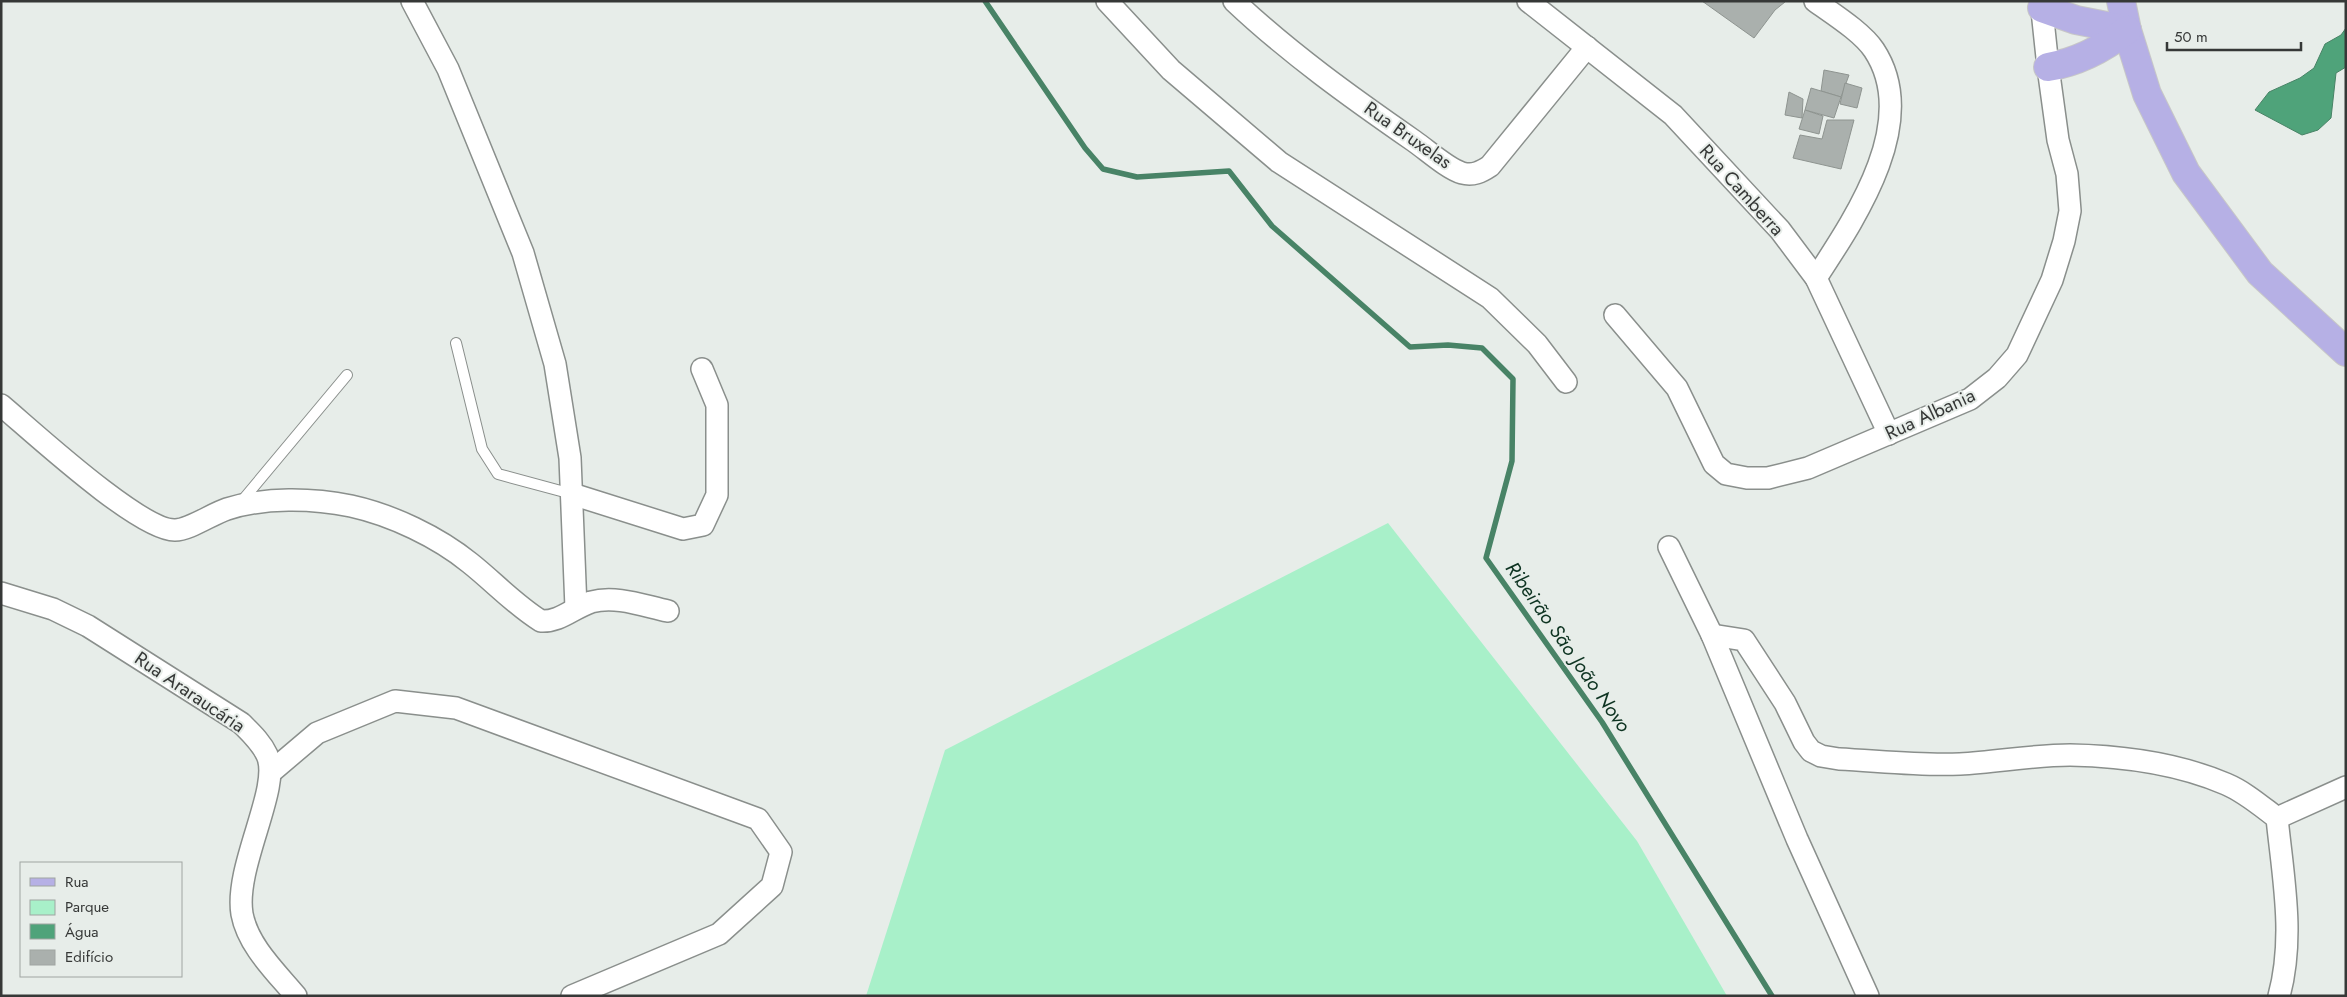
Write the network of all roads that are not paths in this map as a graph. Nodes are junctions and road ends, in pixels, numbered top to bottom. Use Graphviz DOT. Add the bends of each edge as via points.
graph roads {
  1 [pos="412,1"];
  2 [pos="1107,1"];
  3 [pos="1234,1"];
  4 [pos="1528,1"];
  5 [pos="1815,1"];
  6 [pos="2121,1"];
  7 [pos="2042,5"];
  8 [pos="2127,30"];
  9 [pos="1587,47"];
  10 [pos="2048,67"];
  11 [pos="1816,278"];
  12 [pos="1615,315"];
  13 [pos="456,343"];
  14 [pos="2346,352"];
  15 [pos="702,369"];
  16 [pos="347,374"];
  17 [pos="1566,382"];
  18 [pos="1,405"];
  19 [pos="1889,434"];
  20 [pos="572,494"];
  21 [pos="238,506"];
  22 [pos="1669,547"];
  23 [pos="1,593"];
  24 [pos="576,608"];
  25 [pos="668,611"];
  26 [pos="1712,635"];
  27 [pos="271,772"];
  28 [pos="2346,786"];
  29 [pos="2277,818"];
  30 [pos="296,996"];
  31 [pos="572,996"];
  32 [pos="1868,996"];
  33 [pos="2279,996"];
  1 -- 20 [label="street" via="448,69 523,253 556,364"];
  2 -- 17 [label="street" via="1171,70 1279,162 1490,298 1537,344"];
  3 -- 9 [label="street, Rua Bruxelas" via="1281,42 1398,130 1462,172 1478,173 1490,166"];
  4 -- 9 [label="street, Rua Camberra"];
  5 -- 11 [label="street" via="1873,48 1887,74 1892,102 1886,141 1868,188 1852,224"];
  6 -- 8 [label="main road"];
  7 -- 8 [label="main road" via="2076,20"];
  7 -- 10 [label="street, Rua Albania"];
  8 -- 10 [label="main road" via="2100,49"];
  8 -- 14 [label="main road" via="2147,94 2186,173 2260,273"];
  9 -- 11 [label="street, Rua Camberra" via="1673,115 1780,230"];
  10 -- 19 [label="street, Rua Albania" via="2058,140 2067,174 2070,212 2052,280 2035,320 2017,355 1997,378 1970,399"];
  11 -- 19 [label="street, Rua Camberra"];
  12 -- 19 [label="street, Rua Albania" via="1677,388 1714,464 1726,474 1747,478 1776,476 1808,468"];
  13 -- 20 [label="lane" via="482,449 498,474"];
  15 -- 20 [label="street" via="717,405 717,495 703,524 683,529"];
  16 -- 21 [label="lane"];
  18 -- 21 [label="street" via="123,506 162,529 176,530"];
  20 -- 24 [label="street"];
  21 -- 24 [label="street" via="283,501 352,506 414,530 446,547 541,621 552,622"];
  22 -- 26 [label="street"];
  23 -- 27 [label="street, Rua Araraucária" via="53,609 88,626 241,723 268,756"];
  24 -- 25 [label="street" via="602,600 619,600"];
  26 -- 29 [label="street" via="1744,640 1785,703 1804,742 1821,756 1959,764 2070,755 2163,764 2228,785"];
  26 -- 32 [label="street"];
  27 -- 30 [label="street, Rua Araraucária" via="245,864 242,915 251,938"];
  27 -- 31 [label="street" via="317,733 395,701 456,708 758,819 781,852 772,886 719,934"];
  28 -- 29 [label="street"];
  29 -- 33 [label="street" via="2287,924"];
}
